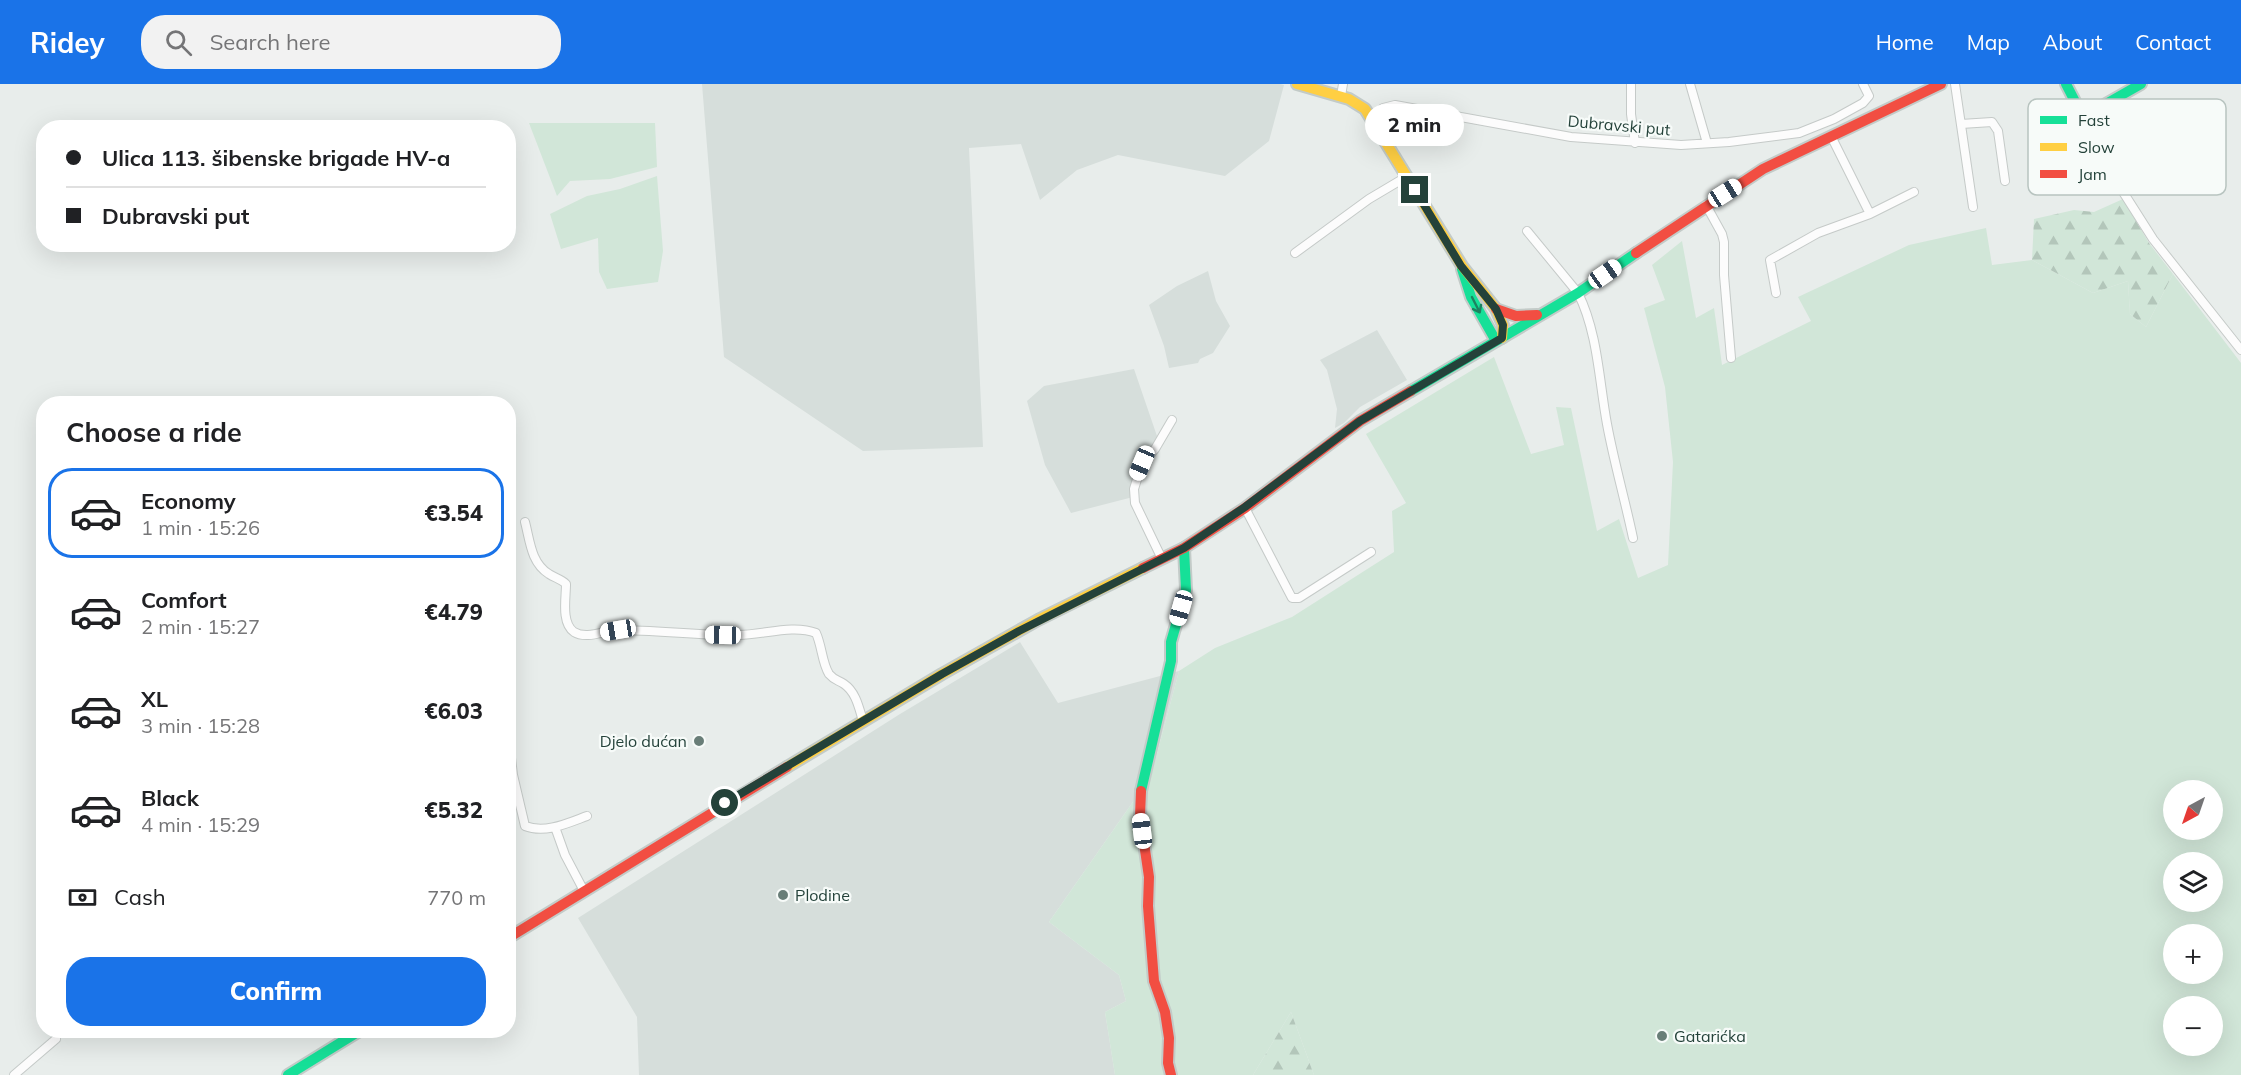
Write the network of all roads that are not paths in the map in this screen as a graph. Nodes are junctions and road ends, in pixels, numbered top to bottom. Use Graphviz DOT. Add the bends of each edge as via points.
graph roads {
  1 [pos="1297,84"];
  2 [pos="1343,84"];
  3 [pos="1631,84"];
  4 [pos="1690,84"];
  5 [pos="1863,84"];
  6 [pos="1941,84"];
  7 [pos="1954,84"];
  8 [pos="2066,84"];
  9 [pos="2141,84"];
  10 [pos="1341,96"];
  11 [pos="2074,99"];
  12 [pos="2115,99"];
  13 [pos="1371,118"];
  14 [pos="1961,124"];
  15 [pos="1831,136"];
  16 [pos="1635,143"];
  17 [pos="1707,143"];
  18 [pos="1407,177"];
  19 [pos="2005,181"];
  20 [pos="1914,192"];
  21 [pos="2125,195"];
  22 [pos="1706,205"];
  23 [pos="1973,207"];
  24 [pos="1870,214"];
  25 [pos="1527,231"];
  26 [pos="1295,253"];
  27 [pos="1461,266"];
  28 [pos="1578,293"];
  29 [pos="1776,293"];
  30 [pos="1496,309"];
  31 [pos="1544,314"];
  32 [pos="1499,340"];
  33 [pos="2241,350"];
  34 [pos="1731,358"];
  35 [pos="1172,420"];
  36 [pos="1245,507"];
  37 [pos="525,522"];
  38 [pos="1633,538"];
  39 [pos="1184,548"];
  40 [pos="1371,552"];
  41 [pos="1162,559"];
  42 [pos="863,721"];
  43 [pos="516,788"];
  44 [pos="586,816"];
  45 [pos="555,827"];
  46 [pos="584,891"];
  47 [pos="516,933"];
  48 [pos="348,1038"];
  49 [pos="56,1039"];
  50 [pos="14,1075"];
  51 [pos="288,1075"];
  52 [pos="1170,1075"];
  1 -- 10 [label="main road"];
  2 -- 10 [label="street"];
  3 -- 16 [label="street"];
  4 -- 17 [label="street"];
  5 -- 17 [label="street, Dubravski put" via="1869,96 1863,103 1799,133"];
  6 -- 15 [label="main road"];
  7 -- 14 [label="street"];
  8 -- 11 [label="main road"];
  9 -- 12 [label="main road"];
  10 -- 13 [label="main road" via="1356,102"];
  13 -- 16 [label="street, Dubravski put" via="1383,108 1395,105 1571,137"];
  13 -- 18 [label="main road"];
  14 -- 19 [label="street" via="1992,122 1998,131"];
  14 -- 23 [label="street"];
  15 -- 22 [label="main road" via="1763,169"];
  15 -- 24 [label="street"];
  16 -- 17 [label="street, Dubravski put"];
  18 -- 26 [label="street"];
  18 -- 27 [label="main road"];
  20 -- 24 [label="street"];
  21 -- 33 [label="street" via="2153,239"];
  22 -- 28 [label="main road"];
  22 -- 34 [label="street" via="1724,242"];
  24 -- 29 [label="street" via="1818,233 1770,260"];
  25 -- 28 [label="street"];
  27 -- 30 [label="main road"];
  27 -- 32 [label="main road, one-way" via="1471,297"];
  28 -- 31 [label="main road"];
  28 -- 38 [label="street" via="1590,322 1607,425"];
  30 -- 31 [label="main road" via="1523,317"];
  30 -- 32 [label="main road" via="1503,325"];
  31 -- 32 [label="main road"];
  32 -- 36 [label="main road" via="1360,421"];
  35 -- 41 [label="street" via="1142,463 1134,489 1135,503"];
  36 -- 39 [label="main road"];
  36 -- 40 [label="street" via="1292,598 1299,598"];
  37 -- 42 [label="street" via="533,556 548,574 566,584 566,622 574,632 740,635 810,631 819,640 827,672 853,692"];
  39 -- 41 [label="main road"];
  39 -- 52 [label="main road" via="1186,590 1142,782 1140,816 1149,877 1154,981 1165,1012"];
  41 -- 42 [label="main road" via="1038,620"];
  42 -- 46 [label="main road"];
  43 -- 45 [label="street" via="525,826"];
  44 -- 45 [label="street"];
  45 -- 46 [label="street"];
  46 -- 47 [label="main road"];
  48 -- 51 [label="main road"];
  49 -- 50 [label="street"];
}
